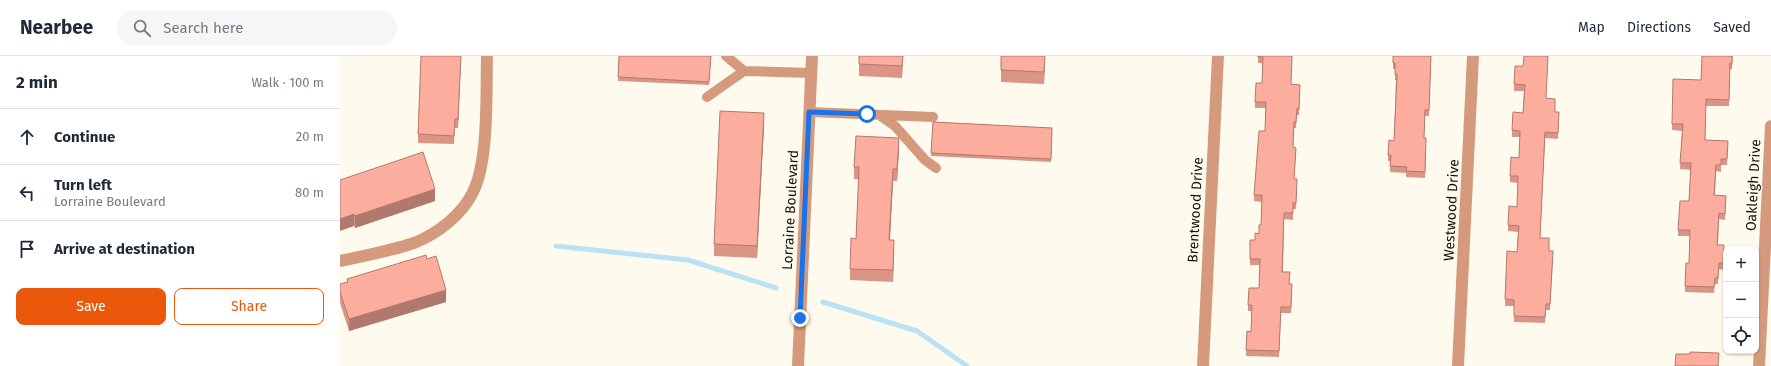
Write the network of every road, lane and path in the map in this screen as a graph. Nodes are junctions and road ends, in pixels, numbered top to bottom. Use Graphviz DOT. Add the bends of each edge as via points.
graph roads {
  1 [pos="487,56"];
  2 [pos="726,56"];
  3 [pos="812,56"];
  4 [pos="1218,56"];
  5 [pos="1473,56"];
  6 [pos="744,70"];
  7 [pos="811,73"];
  8 [pos="707,97"];
  9 [pos="809,112"];
  10 [pos="879,115"];
  11 [pos="933,117"];
  12 [pos="1771,126"];
  13 [pos="936,168"];
  14 [pos="340,261"];
  15 [pos="798,366"];
  16 [pos="1203,366"];
  17 [pos="1458,366"];
  18 [pos="1759,366"];
  1 -- 14 [label="street" via="483,151 473,192 454,217 437,231 414,242"];
  2 -- 6 [label="lane"];
  3 -- 7 [label="street, Lorraine Boulevard"];
  4 -- 16 [label="street, Brentwood Drive"];
  5 -- 17 [label="street, Westwood Drive"];
  6 -- 7 [label="lane"];
  6 -- 8 [label="lane"];
  7 -- 9 [label="street, Lorraine Boulevard"];
  9 -- 10 [label="lane"];
  9 -- 15 [label="street, Lorraine Boulevard"];
  10 -- 11 [label="lane"];
  10 -- 13 [label="lane" via="895,126 925,160"];
  12 -- 18 [label="street, Oakleigh Drive"];
}
